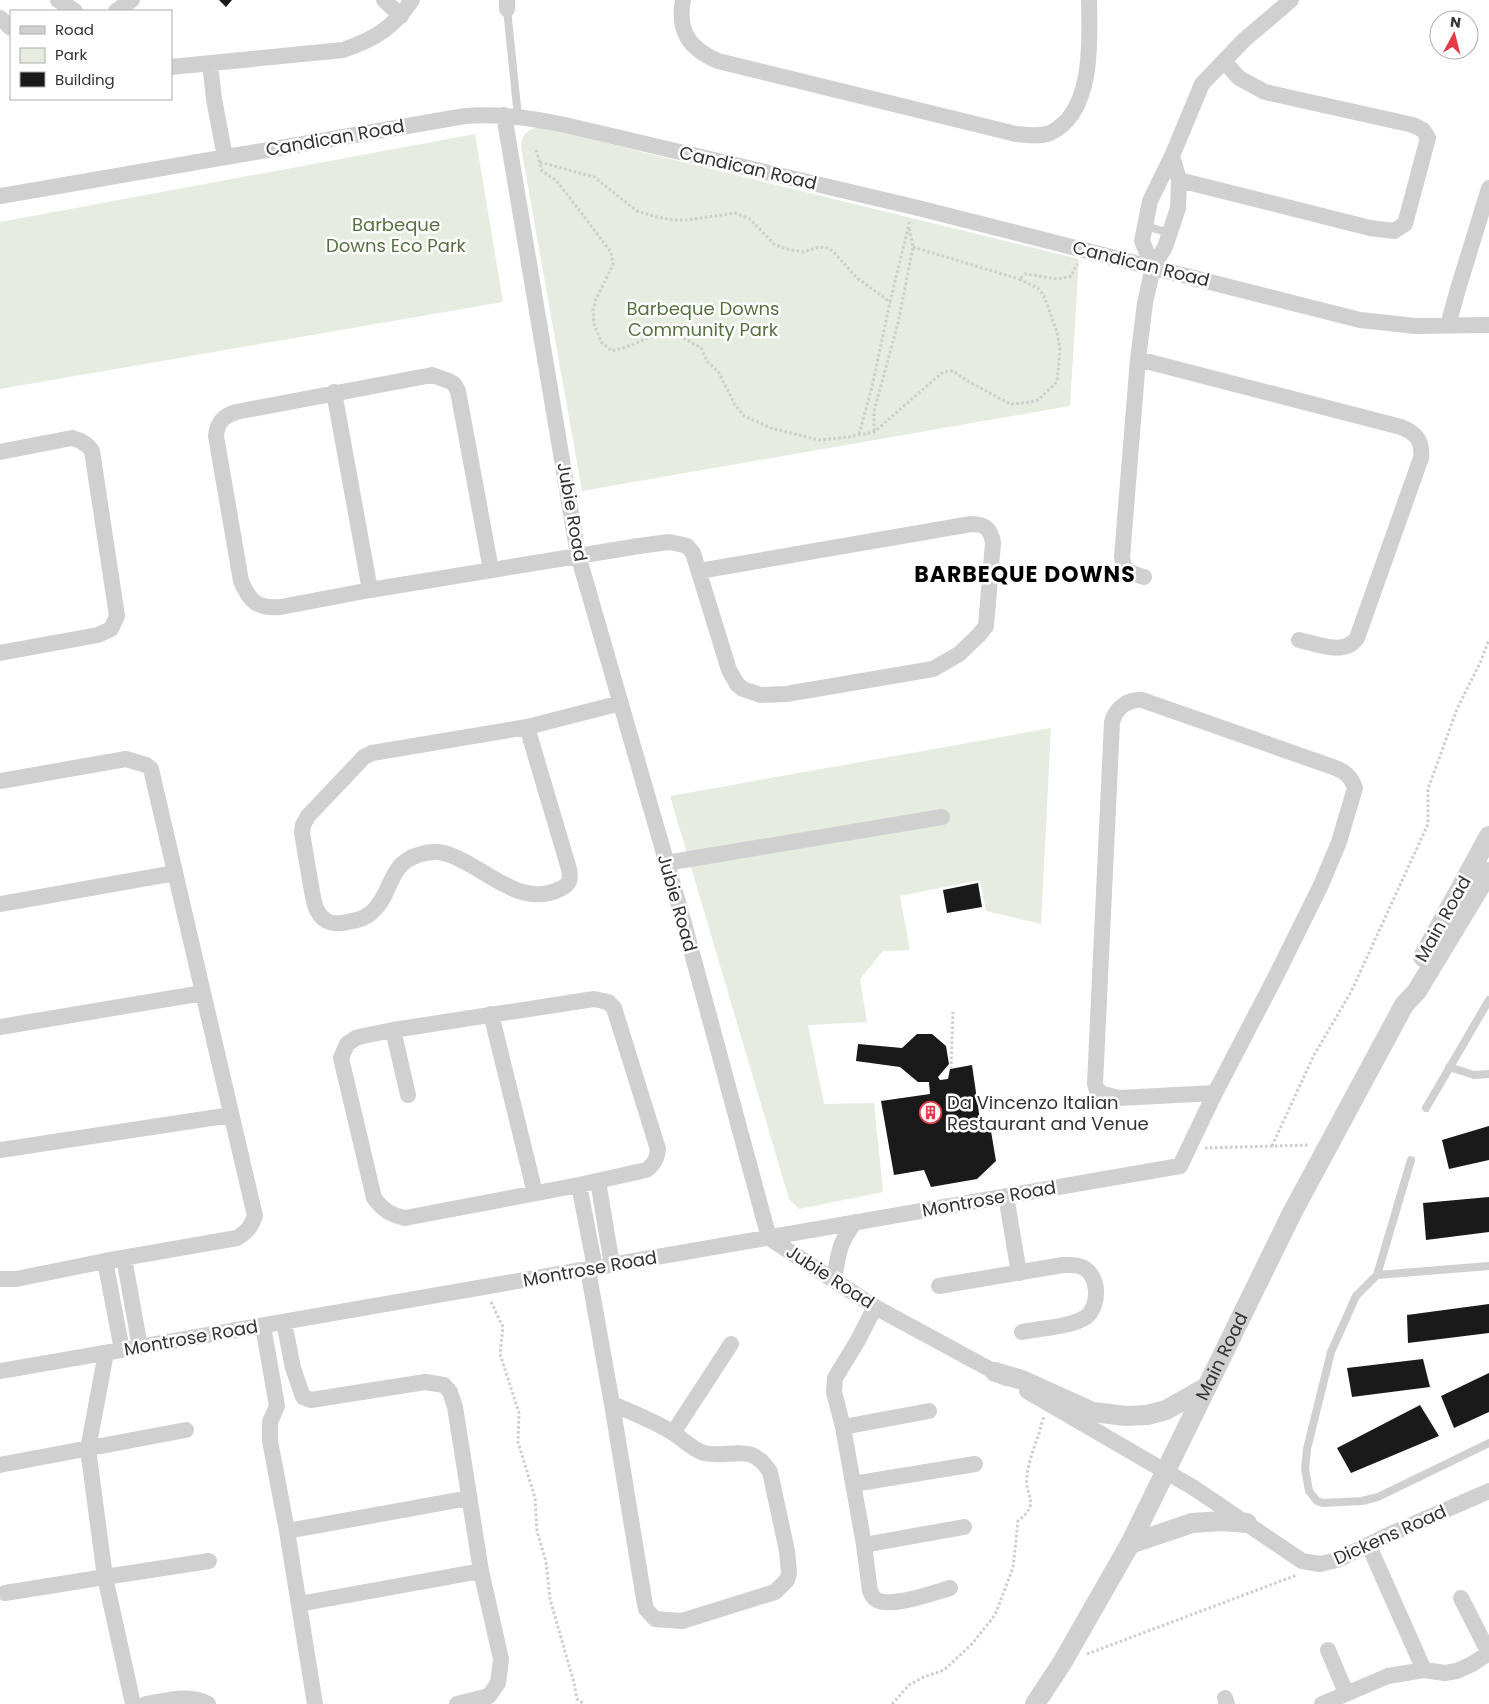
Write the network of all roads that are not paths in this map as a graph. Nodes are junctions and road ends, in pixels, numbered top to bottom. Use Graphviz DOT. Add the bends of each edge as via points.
graph roads {
  1 [pos="58,0"];
  2 [pos="132,0"];
  3 [pos="384,0"];
  4 [pos="412,0"];
  5 [pos="683,0"];
  6 [pos="1089,0"];
  7 [pos="1291,0"];
  8 [pos="507,5"];
  9 [pos="73,10"];
  10 [pos="117,10"];
  11 [pos="402,16"];
  12 [pos="0,18"];
  13 [pos="10,27"];
  14 [pos="1224,61"];
  15 [pos="210,64"];
  16 [pos="172,67"];
  17 [pos="511,116"];
  18 [pos="1172,156"];
  19 [pos="225,157"];
  20 [pos="1179,180"];
  21 [pos="1489,188"];
  22 [pos="0,196"];
  23 [pos="1145,226"];
  24 [pos="1170,233"];
  25 [pos="1153,267"];
  26 [pos="1448,325"];
  27 [pos="1489,325"];
  28 [pos="1138,358"];
  29 [pos="334,392"];
  30 [pos="0,452"];
  31 [pos="578,555"];
  32 [pos="491,570"];
  33 [pos="699,571"];
  34 [pos="1144,577"];
  35 [pos="370,590"];
  36 [pos="1299,640"];
  37 [pos="0,653"];
  38 [pos="620,703"];
  39 [pos="527,727"];
  40 [pos="0,782"];
  41 [pos="942,817"];
  42 [pos="1489,836"];
  43 [pos="666,863"];
  44 [pos="1489,872"];
  45 [pos="175,873"];
  46 [pos="0,904"];
  47 [pos="203,993"];
  48 [pos="1489,1000"];
  49 [pos="1404,1004"];
  50 [pos="492,1014"];
  51 [pos="0,1027"];
  52 [pos="393,1030"];
  53 [pos="1449,1067"];
  54 [pos="1489,1074"];
  55 [pos="1215,1093"];
  56 [pos="408,1095"];
  57 [pos="1426,1108"];
  58 [pos="231,1115"];
  59 [pos="0,1150"];
  60 [pos="1412,1160"];
  61 [pos="598,1181"];
  62 [pos="579,1186"];
  63 [pos="535,1193"];
  64 [pos="1006,1196"];
  65 [pos="855,1222"];
  66 [pos="769,1238"];
  67 [pos="124,1258"];
  68 [pos="106,1261"];
  69 [pos="612,1265"];
  70 [pos="1489,1266"];
  71 [pos="591,1269"];
  72 [pos="1019,1273"];
  73 [pos="1377,1275"];
  74 [pos="0,1279"];
  75 [pos="834,1280"];
  76 [pos="939,1286"];
  77 [pos="875,1307"];
  78 [pos="284,1322"];
  79 [pos="263,1326"];
  80 [pos="1022,1332"];
  81 [pos="731,1344"];
  82 [pos="140,1347"];
  83 [pos="114,1351"];
  84 [pos="0,1371"];
  85 [pos="995,1372"];
  86 [pos="1206,1388"];
  87 [pos="612,1404"];
  88 [pos="929,1410"];
  89 [pos="843,1427"];
  90 [pos="186,1430"];
  91 [pos="673,1433"];
  92 [pos="1489,1443"];
  93 [pos="88,1449"];
  94 [pos="975,1464"];
  95 [pos="0,1465"];
  96 [pos="1166,1472"];
  97 [pos="853,1484"];
  98 [pos="1489,1491"];
  99 [pos="469,1498"];
  100 [pos="1247,1523"];
  101 [pos="964,1527"];
  102 [pos="287,1531"];
  103 [pos="1130,1544"];
  104 [pos="864,1545"];
  105 [pos="1369,1546"];
  106 [pos="209,1560"];
  107 [pos="482,1572"];
  108 [pos="104,1577"];
  109 [pos="950,1588"];
  110 [pos="5,1593"];
  111 [pos="1461,1598"];
  112 [pos="299,1604"];
  113 [pos="1328,1650"];
  114 [pos="1489,1653"];
  115 [pos="1424,1670"];
  116 [pos="1346,1693"];
  117 [pos="133,1704"];
  118 [pos="146,1704"];
  119 [pos="208,1704"];
  120 [pos="315,1704"];
  121 [pos="457,1704"];
  122 [pos="1035,1704"];
  123 [pos="1322,1704"];
  1 -- 9 [label="street"];
  2 -- 10 [label="street"];
  3 -- 11 [label="street"];
  4 -- 11 [label="street"];
  5 -- 6 [label="street" via="683,24 691,43 718,61 1006,132 1032,135 1049,133 1071,118 1086,79"];
  7 -- 14 [label="street"];
  8 -- 17 [label="lane"];
  11 -- 15 [label="street" via="366,42 344,50"];
  12 -- 13 [label="street"];
  14 -- 18 [label="street" via="1202,84"];
  14 -- 20 [label="street" via="1239,78 1265,92 1413,125 1423,130 1428,138 1405,224 1394,231 1370,228"];
  15 -- 16 [label="street"];
  15 -- 19 [label="street"];
  17 -- 19 [label="street, Candican Road" via="465,116"];
  17 -- 25 [label="street, Candican Road" via="566,125"];
  17 -- 31 [label="street, Jubie Road"];
  18 -- 20 [label="street"];
  18 -- 23 [label="street" via="1150,201"];
  19 -- 22 [label="street, Candican Road"];
  20 -- 24 [label="street" via="1178,208"];
  21 -- 26 [label="street"];
  23 -- 24 [label="lane"];
  23 -- 25 [label="street" via="1142,241"];
  24 -- 25 [label="street"];
  25 -- 26 [label="street, Candican Road" via="1360,320"];
  25 -- 28 [label="street"];
  26 -- 27 [label="street, Candican Road"];
  28 -- 34 [label="street" via="1122,557 1127,572"];
  28 -- 36 [label="street" via="1401,427 1420,441 1421,458 1356,638 1352,644 1341,648"];
  29 -- 32 [label="street" via="432,375 454,384"];
  29 -- 35 [label="street"];
  29 -- 35 [label="street" via="236,412 219,423 216,436 241,581 253,603 270,608"];
  30 -- 37 [label="street" via="72,438 89,446 117,616 111,629 98,635"];
  31 -- 32 [label="street"];
  31 -- 33 [label="street" via="669,542 687,546"];
  31 -- 38 [label="street, Jubie Road"];
  32 -- 35 [label="street"];
  33 -- 33 [label="street" via="733,678 750,692 786,694 933,669 959,654 986,626 992,534 983,525 971,524"];
  38 -- 39 [label="street"];
  38 -- 43 [label="street, Jubie Road"];
  39 -- 39 [label="street" via="569,869 571,879 568,885 554,892 513,890 461,859 428,852 402,863 372,913 343,924 333,924 318,912 302,825 364,758 372,753"];
  40 -- 45 [label="street" via="126,759 146,765 153,775"];
  41 -- 43 [label="street"];
  42 -- 49 [label="street, Main Road" via="1407,986"];
  43 -- 66 [label="street, Jubie Road"];
  44 -- 49 [label="street, Main Road" via="1417,991"];
  45 -- 46 [label="street"];
  45 -- 47 [label="street"];
  47 -- 51 [label="street"];
  47 -- 58 [label="street"];
  48 -- 53 [label="lane"];
  49 -- 86 [label="street, Main Road" via="1327,1145"];
  50 -- 52 [label="street"];
  50 -- 61 [label="street" via="594,999 608,1002 614,1008 658,1149 652,1166 646,1170"];
  50 -- 63 [label="street"];
  52 -- 56 [label="street"];
  52 -- 63 [label="street" via="356,1038 347,1044 341,1058 374,1198 382,1208 405,1218"];
  53 -- 54 [label="lane" via="1474,1075"];
  53 -- 57 [label="lane"];
  55 -- 55 [label="street" via="1324,878 1355,788 1346,773 1333,767 1142,700 1134,700 1116,711 1112,722 1094,1084 1103,1094 1119,1098"];
  55 -- 64 [label="street, Montrose Road" via="1180,1166"];
  58 -- 59 [label="street"];
  58 -- 67 [label="street" via="255,1216 252,1226 237,1238"];
  60 -- 73 [label="lane"];
  61 -- 62 [label="street"];
  61 -- 69 [label="street"];
  62 -- 63 [label="street"];
  62 -- 71 [label="street"];
  64 -- 65 [label="street, Montrose Road"];
  64 -- 72 [label="street"];
  65 -- 66 [label="street, Montrose Road"];
  65 -- 75 [label="street" via="840,1245"];
  66 -- 69 [label="street, Montrose Road"];
  66 -- 75 [label="street, Jubie Road"];
  67 -- 68 [label="street"];
  67 -- 82 [label="street"];
  68 -- 74 [label="street" via="16,1279"];
  68 -- 83 [label="street"];
  69 -- 71 [label="street, Montrose Road"];
  70 -- 73 [label="lane"];
  71 -- 78 [label="street, Montrose Road"];
  71 -- 87 [label="street"];
  72 -- 76 [label="street"];
  72 -- 80 [label="street" via="1074,1265 1090,1273 1096,1286 1095,1307 1078,1322"];
  73 -- 92 [label="lane" via="1356,1296 1332,1352 1307,1449 1305,1469 1312,1496 1332,1504 1378,1497"];
  75 -- 77 [label="street, Jubie Road"];
  77 -- 85 [label="street, Jubie Road"];
  77 -- 89 [label="street" via="835,1378 834,1392"];
  78 -- 79 [label="street, Montrose Road"];
  78 -- 99 [label="street" via="293,1368 303,1397 311,1400 417,1382 444,1385 455,1407"];
  79 -- 82 [label="street, Montrose Road"];
  79 -- 102 [label="street" via="277,1406 270,1422 270,1441"];
  81 -- 91 [label="street"];
  82 -- 83 [label="street, Montrose Road"];
  83 -- 84 [label="street, Montrose Road"];
  83 -- 93 [label="street"];
  85 -- 86 [label="street" via="1022,1380 1093,1412 1126,1416 1166,1410"];
  85 -- 96 [label="street, Jubie Road"];
  86 -- 96 [label="street, Main Road"];
  87 -- 91 [label="street"];
  87 -- 91 [label="street" via="649,1614 655,1619 682,1621 775,1592 787,1580 787,1551 770,1472 765,1463 755,1456 704,1452 692,1448"];
  88 -- 89 [label="street"];
  89 -- 97 [label="street"];
  90 -- 93 [label="street"];
  93 -- 95 [label="street"];
  93 -- 108 [label="street"];
  94 -- 97 [label="street"];
  96 -- 100 [label="street, Dickens Road"];
  96 -- 103 [label="street, Main Road"];
  97 -- 104 [label="street"];
  98 -- 105 [label="street, Dickens Road"];
  99 -- 102 [label="street"];
  99 -- 107 [label="street"];
  100 -- 103 [label="street" via="1192,1523"];
  100 -- 105 [label="street, Dickens Road" via="1309,1564 1329,1563"];
  101 -- 104 [label="street"];
  102 -- 112 [label="street"];
  103 -- 122 [label="street, Main Road"];
  104 -- 109 [label="street" via="870,1591 878,1601 894,1602"];
  105 -- 115 [label="street"];
  106 -- 108 [label="street"];
  107 -- 112 [label="street"];
  107 -- 121 [label="street" via="502,1659 501,1673 490,1696"];
  108 -- 110 [label="street"];
  108 -- 117 [label="street"];
  111 -- 114 [label="street"];
  112 -- 120 [label="street"];
  113 -- 116 [label="street"];
  114 -- 115 [label="street" via="1457,1671"];
  115 -- 116 [label="street" via="1388,1676"];
  116 -- 123 [label="street"];
  118 -- 119 [label="street" via="178,1699 201,1699"];
}
